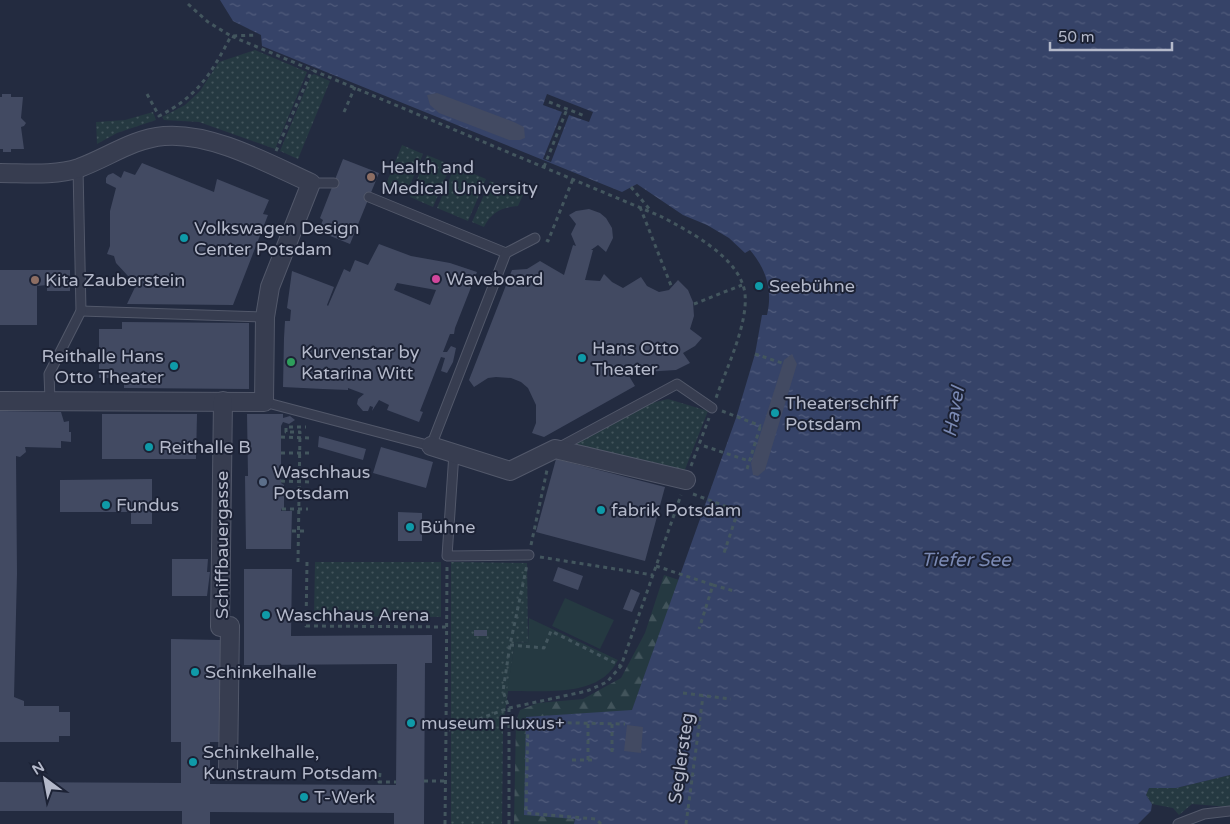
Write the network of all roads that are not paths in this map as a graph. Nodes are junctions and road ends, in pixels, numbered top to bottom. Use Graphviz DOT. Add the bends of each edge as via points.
graph roads {
  1 [pos="78,168"];
  2 [pos="0,173"];
  3 [pos="312,183"];
  4 [pos="334,183"];
  5 [pos="369,197"];
  6 [pos="535,238"];
  7 [pos="506,253"];
  8 [pos="81,311"];
  9 [pos="265,317"];
  10 [pos="50,400"];
  11 [pos="0,401"];
  12 [pos="223,401"];
  13 [pos="264,402"];
  14 [pos="712,408"];
  15 [pos="432,446"];
  16 [pos="553,451"];
  17 [pos="454,453"];
  18 [pos="684,486"];
  19 [pos="529,555"];
  20 [pos="228,771"];
  21 [pos="1230,811"];
  22 [pos="1178,824"];
  1 -- 2 [label="street"];
  1 -- 3 [label="street" via="137,141 165,136 206,140"];
  1 -- 8 [label="lane"];
  3 -- 4 [label="lane"];
  3 -- 9 [label="street" via="270,287"];
  5 -- 7 [label="lane"];
  6 -- 7 [label="lane"];
  7 -- 15 [label="lane"];
  8 -- 9 [label="lane"];
  8 -- 10 [label="lane" via="49,374"];
  9 -- 13 [label="street"];
  10 -- 11 [label="street"];
  10 -- 12 [label="street"];
  12 -- 13 [label="street"];
  12 -- 20 [label="street, Schiffbauergasse" via="220,626 230,626"];
  13 -- 15 [label="lane"];
  14 -- 16 [label="lane" via="676,384"];
  15 -- 17 [label="street"];
  16 -- 17 [label="street" via="510,471"];
  16 -- 18 [label="street"];
  17 -- 19 [label="lane" via="447,556"];
  21 -- 22 [label="lane" via="1204,814"];
}
